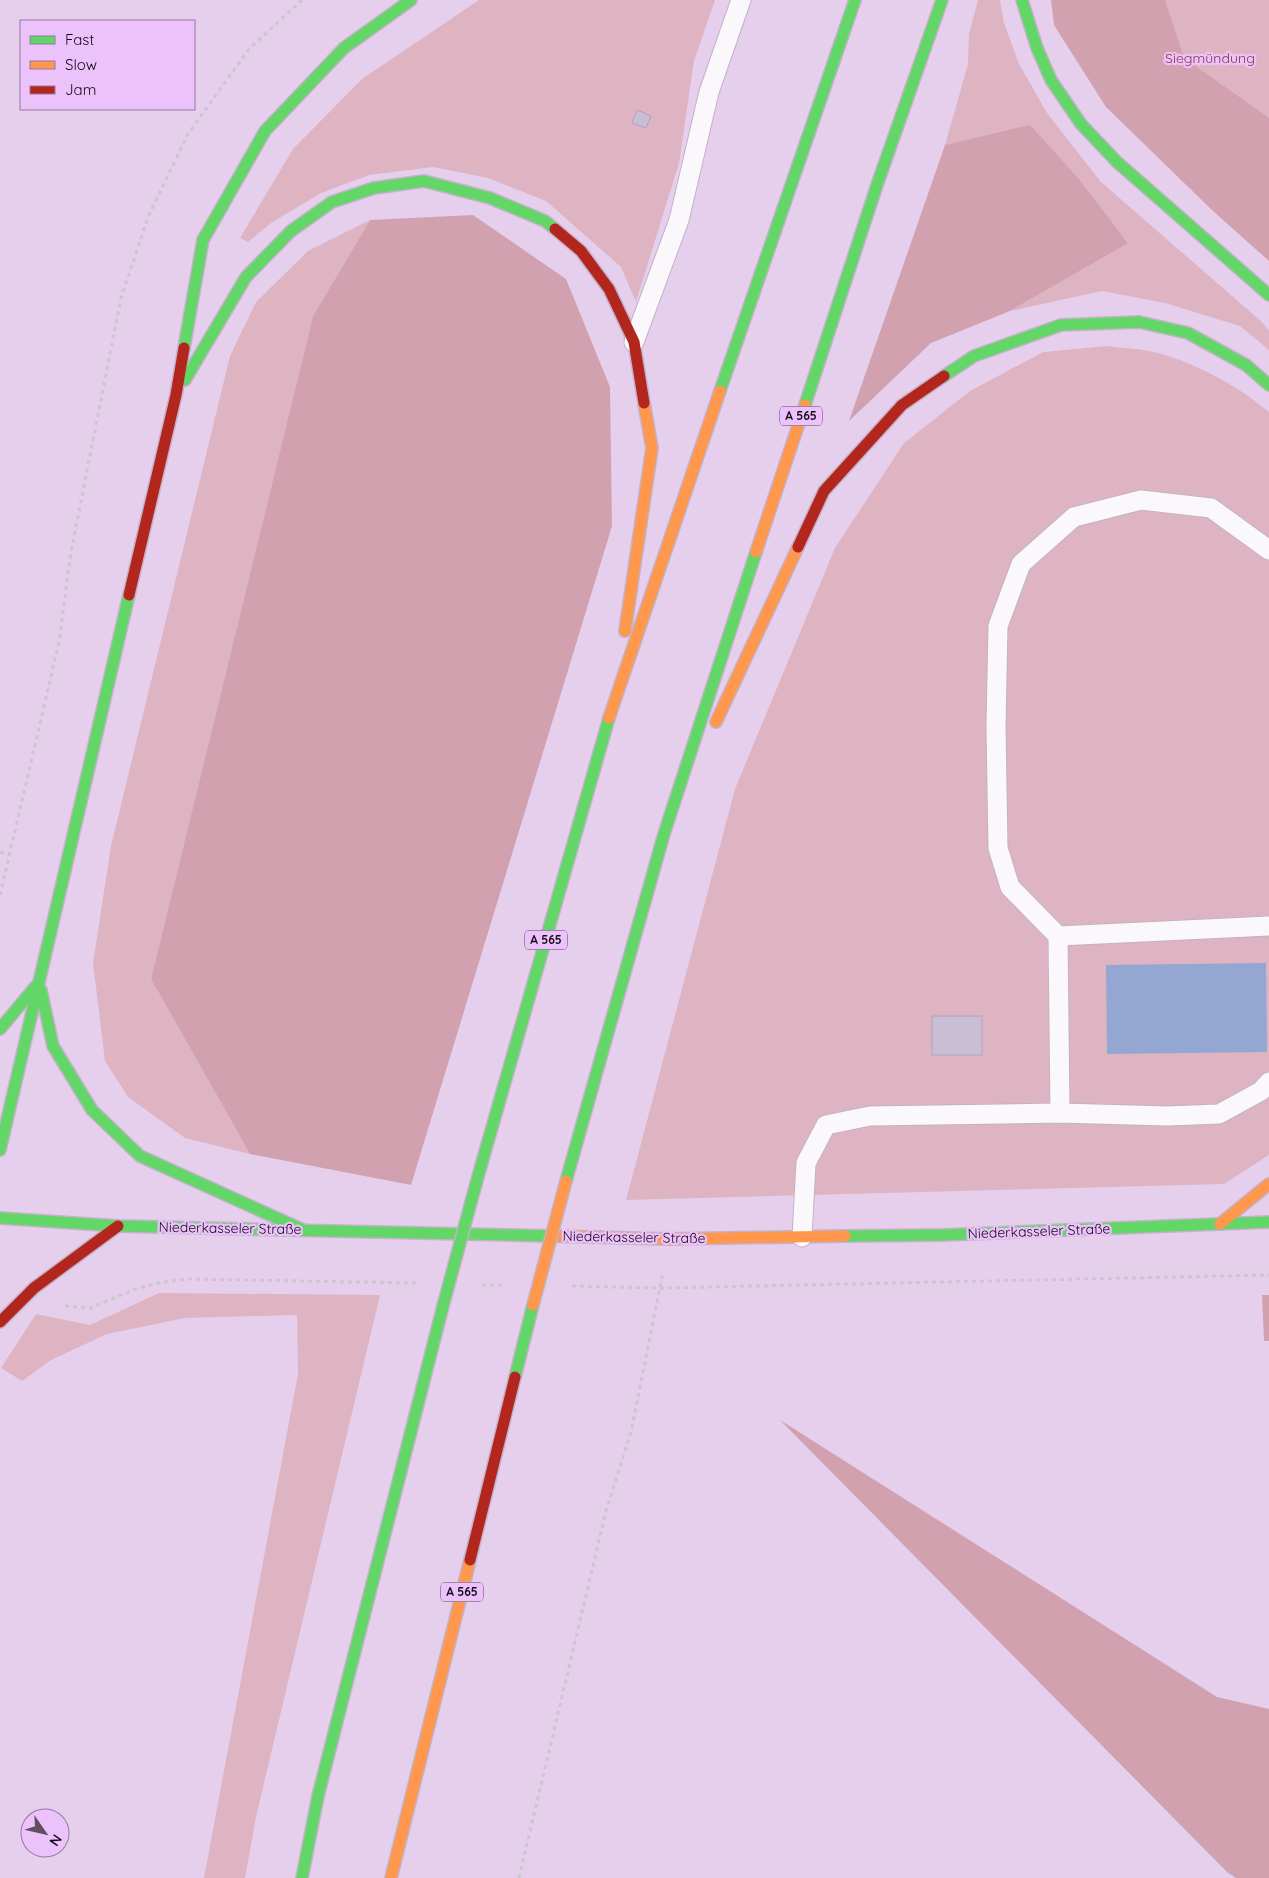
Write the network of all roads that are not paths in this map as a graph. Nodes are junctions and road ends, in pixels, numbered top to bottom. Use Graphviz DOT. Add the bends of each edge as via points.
graph roads {
  1 [pos="411,0"];
  2 [pos="741,0"];
  3 [pos="855,0"];
  4 [pos="942,0"];
  5 [pos="1022,0"];
  6 [pos="1269,295"];
  7 [pos="634,342"];
  8 [pos="1269,385"];
  9 [pos="176,395"];
  10 [pos="1269,550"];
  11 [pos="614,699"];
  12 [pos="664,834"];
  13 [pos="1269,926"];
  14 [pos="1058,936"];
  15 [pos="40,981"];
  16 [pos="0,1030"];
  17 [pos="1269,1082"];
  18 [pos="1060,1113"];
  19 [pos="0,1150"];
  20 [pos="1269,1184"];
  21 [pos="0,1218"];
  22 [pos="1269,1222"];
  23 [pos="1220,1224"];
  24 [pos="118,1226"];
  25 [pos="301,1229"];
  26 [pos="802,1237"];
  27 [pos="0,1322"];
  28 [pos="302,1878"];
  29 [pos="391,1878"];
  1 -- 9 [label="main road" via="344,48 265,131 203,240"];
  2 -- 7 [label="lane" via="708,92 679,220"];
  3 -- 11 [label="main road, A 565"];
  4 -- 12 [label="main road, A 565" via="877,185"];
  5 -- 6 [label="main road" via="1039,55 1064,101 1086,130 1110,157"];
  7 -- 9 [label="main road" via="609,289 580,252 545,221 490,198 424,181 374,188 332,202 291,231 246,278"];
  7 -- 11 [label="main road" via="652,448"];
  8 -- 12 [label="main road" via="1246,365 1188,333 1139,322 1061,325 974,356 902,405 824,491"];
  9 -- 15 [label="main road"];
  10 -- 14 [label="lane" via="1211,508 1141,500 1074,517 1021,564 998,626 998,848 1010,887"];
  11 -- 28 [label="main road, A 565, bridge" via="443,1306 318,1796"];
  12 -- 29 [label="main road, A 565, bridge" via="532,1305"];
  13 -- 14 [label="lane"];
  14 -- 18 [label="lane"];
  15 -- 16 [label="main road"];
  15 -- 19 [label="main road"];
  15 -- 25 [label="main road" via="53,1046 92,1110 112,1130 140,1156"];
  17 -- 18 [label="lane" via="1219,1114"];
  18 -- 26 [label="lane" via="870,1116 826,1125 806,1163"];
  20 -- 23 [label="main road"];
  21 -- 24 [label="main road, Niederkasseler Straße"];
  22 -- 23 [label="main road, Niederkasseler Straße"];
  23 -- 26 [label="main road, Niederkasseler Straße"];
  24 -- 25 [label="main road, Niederkasseler Straße"];
  24 -- 27 [label="main road" via="34,1288"];
  25 -- 26 [label="main road, Niederkasseler Straße" via="668,1239"];
}
